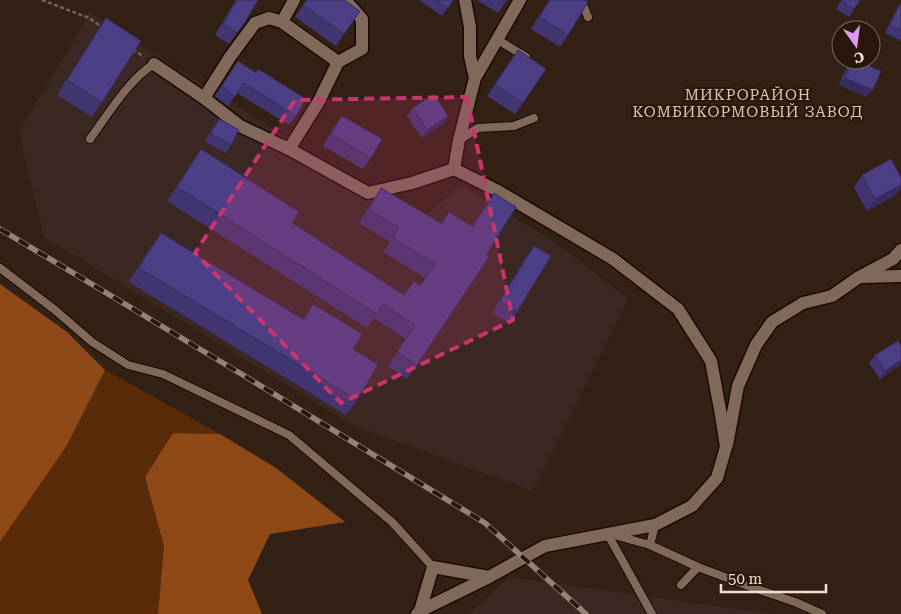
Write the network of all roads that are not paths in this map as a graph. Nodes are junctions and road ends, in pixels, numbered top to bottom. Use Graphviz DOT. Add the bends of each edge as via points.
graph roads {
  1 [pos="294,0"];
  2 [pos="344,0"];
  3 [pos="465,0"];
  4 [pos="520,0"];
  5 [pos="575,0"];
  6 [pos="588,18"];
  7 [pos="282,22"];
  8 [pos="498,40"];
  9 [pos="530,59"];
  10 [pos="338,62"];
  11 [pos="154,64"];
  12 [pos="475,78"];
  13 [pos="204,98"];
  14 [pos="534,118"];
  15 [pos="90,139"];
  16 [pos="459,140"];
  17 [pos="289,149"];
  18 [pos="454,169"];
  19 [pos="901,250"];
  20 [pos="0,268"];
  21 [pos="901,276"];
  22 [pos="859,277"];
  23 [pos="726,447"];
  24 [pos="655,525"];
  25 [pos="607,533"];
  26 [pos="650,545"];
  27 [pos="432,567"];
  28 [pos="698,567"];
  29 [pos="489,577"];
  30 [pos="682,585"];
  31 [pos="419,613"];
  32 [pos="652,614"];
  33 [pos="822,614"];
  1 -- 7 [label="street"];
  2 -- 10 [label="street" via="362,19 362,49"];
  3 -- 12 [label="street"];
  4 -- 8 [label="street"];
  5 -- 6 [label="lane" via="584,7"];
  7 -- 10 [label="street"];
  7 -- 13 [label="street" via="269,18 255,23"];
  8 -- 9 [label="lane"];
  8 -- 12 [label="street"];
  10 -- 17 [label="street" via="319,101"];
  11 -- 13 [label="street"];
  11 -- 15 [label="lane" via="144,70 116,101"];
  12 -- 16 [label="street"];
  13 -- 17 [label="street" via="240,126"];
  14 -- 16 [label="lane" via="514,126 478,128"];
  16 -- 18 [label="street"];
  17 -- 18 [label="street" via="368,193"];
  18 -- 23 [label="street" via="613,259 678,309 711,361"];
  19 -- 22 [label="street" via="892,259"];
  20 -- 27 [label="lane" via="92,342 128,366 163,374 289,435 392,522"];
  21 -- 22 [label="street"];
  22 -- 23 [label="street" via="832,296 803,303 772,322 756,345 738,386"];
  23 -- 24 [label="street" via="717,478 692,506"];
  24 -- 25 [label="street"];
  24 -- 26 [label="lane"];
  25 -- 26 [label="lane"];
  25 -- 29 [label="street" via="545,546"];
  25 -- 32 [label="lane"];
  26 -- 28 [label="lane"];
  27 -- 29 [label="street"];
  27 -- 31 [label="street"];
  28 -- 30 [label="lane"];
  28 -- 33 [label="lane"];
  29 -- 31 [label="street"];
}
